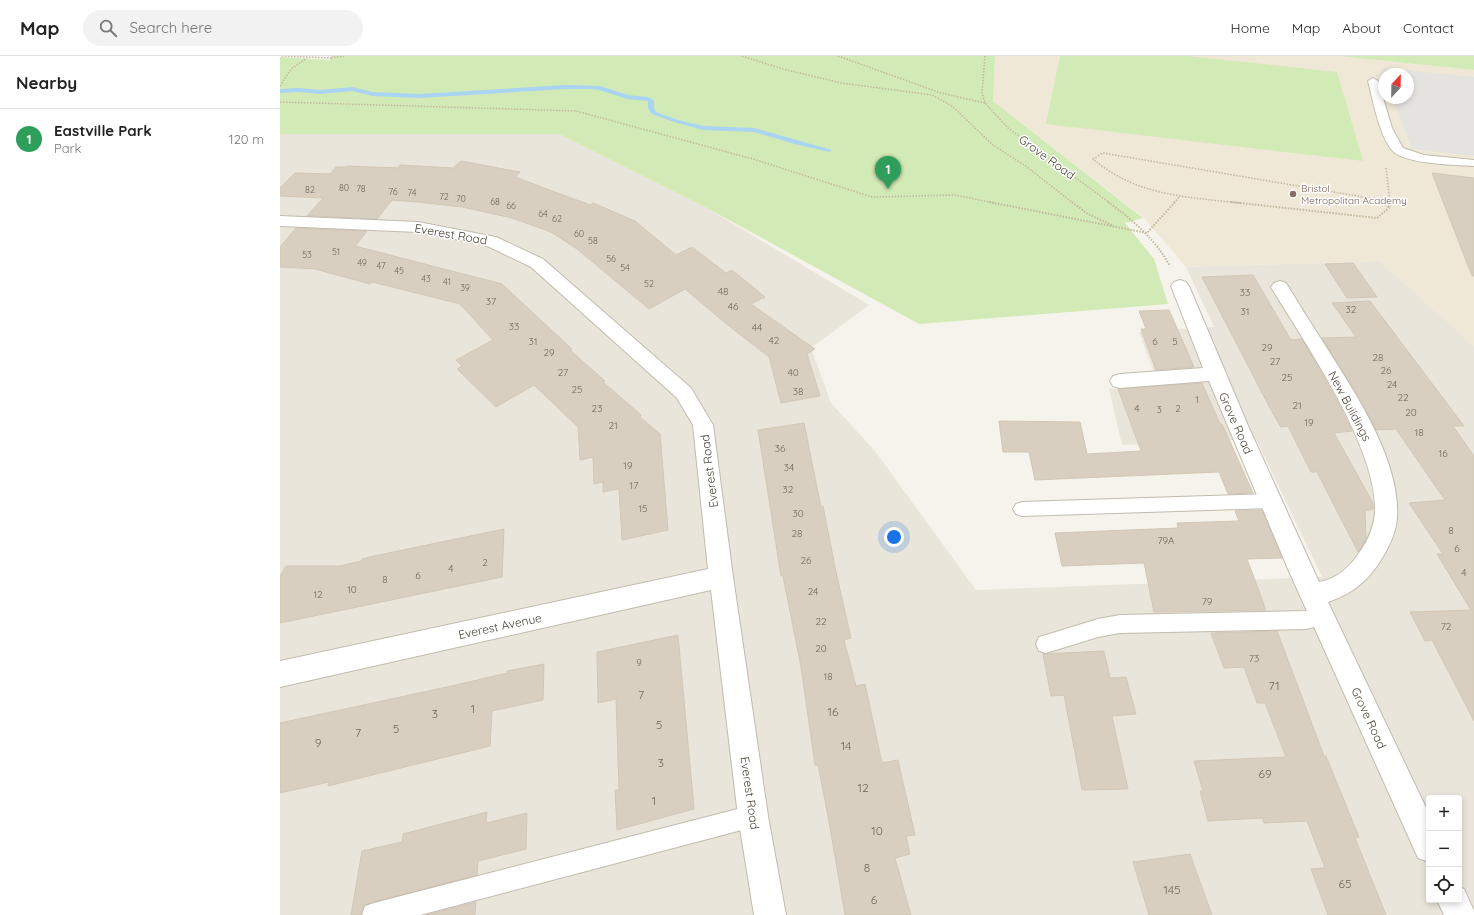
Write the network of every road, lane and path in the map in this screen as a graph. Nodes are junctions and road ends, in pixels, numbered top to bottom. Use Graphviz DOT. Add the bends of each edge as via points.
graph roads {
  1 [pos="282,56"];
  2 [pos="333,56"];
  3 [pos="344,56"];
  4 [pos="742,56"];
  5 [pos="838,56"];
  6 [pos="985,56"];
  7 [pos="307,58"];
  8 [pos="331,58"];
  9 [pos="1373,81"];
  10 [pos="280,86"];
  11 [pos="280,102"];
  12 [pos="985,103"];
  13 [pos="1398,150"];
  14 [pos="1474,163"];
  15 [pos="1180,196"];
  16 [pos="1390,207"];
  17 [pos="280,220"];
  18 [pos="1115,226"];
  19 [pos="1147,233"];
  20 [pos="1180,286"];
  21 [pos="1280,287"];
  22 [pos="1214,374"];
  23 [pos="1120,381"];
  24 [pos="1271,501"];
  25 [pos="1022,509"];
  26 [pos="721,577"];
  27 [pos="1312,594"];
  28 [pos="1323,618"];
  29 [pos="1046,644"];
  30 [pos="280,674"];
  31 [pos="753,816"];
  32 [pos="1426,841"];
  33 [pos="1455,903"];
  34 [pos="374,915"];
  35 [pos="770,915"];
  36 [pos="1460,915"];
  1 -- 7 [label="path"];
  2 -- 8 [label="path"];
  3 -- 8 [label="path"];
  4 -- 18 [label="path" via="841,83 932,95 952,106 993,145 1027,166 1088,214"];
  5 -- 12 [label="path" via="941,93"];
  6 -- 12 [label="path" via="982,93"];
  7 -- 8 [label="path"];
  7 -- 10 [label="path" via="291,69"];
  9 -- 13 [label="lane" via="1391,140"];
  11 -- 18 [label="path" via="576,111 753,158 872,197 955,195"];
  12 -- 19 [label="path, Grove Road" via="1008,128"];
  13 -- 14 [label="lane" via="1414,155"];
  13 -- 16 [label="path" via="1384,155"];
  15 -- 16 [label="path" via="1377,218"];
  15 -- 16 [label="path" via="1136,186 1108,172 1093,159 1103,153 1148,160 1369,198"];
  15 -- 19 [label="path"];
  17 -- 26 [label="street, Everest Road" via="418,227 490,241 537,263 684,393 703,425"];
  18 -- 19 [label="path"];
  19 -- 20 [label="path, Grove Road" via="1163,253"];
  20 -- 22 [label="street, Grove Road"];
  21 -- 27 [label="street, New Buildings" via="1351,403 1376,460 1385,498 1383,534 1369,561 1343,585 1325,593"];
  22 -- 23 [label="street"];
  22 -- 24 [label="street, Grove Road"];
  24 -- 25 [label="lane"];
  24 -- 27 [label="street, Grove Road"];
  26 -- 30 [label="street, Everest Avenue"];
  26 -- 31 [label="street, Everest Road"];
  27 -- 28 [label="street, Grove Road"];
  28 -- 29 [label="lane" via="1120,624"];
  28 -- 32 [label="street, Grove Road"];
  31 -- 34 [label="lane"];
  31 -- 35 [label="street, Everest Road"];
  33 -- 36 [label="street"];
}
